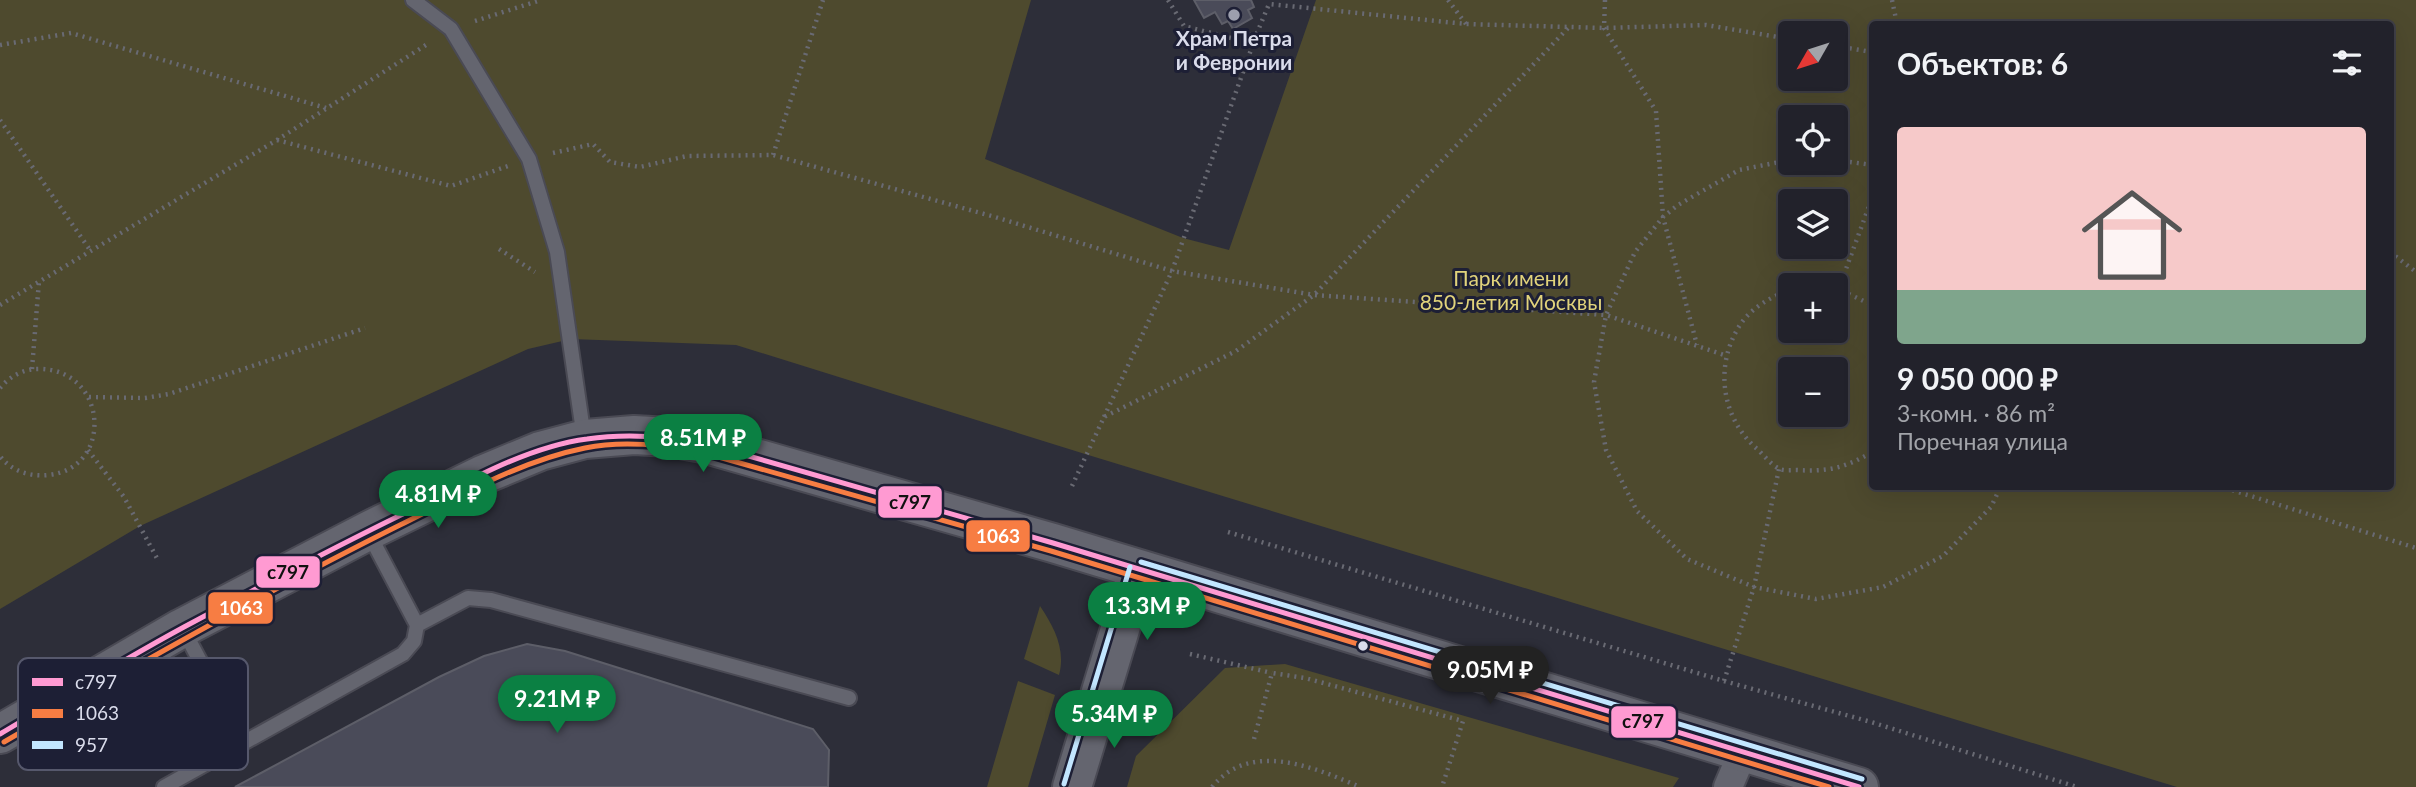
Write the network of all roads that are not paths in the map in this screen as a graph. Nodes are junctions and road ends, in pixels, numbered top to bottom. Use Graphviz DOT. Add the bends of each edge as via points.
graph roads {
  1 [pos="413,0"];
  2 [pos="585,439"];
  3 [pos="368,531"];
  4 [pos="1138,570"];
  5 [pos="417,625"];
  6 [pos="182,628"];
  7 [pos="130,658"];
  8 [pos="198,658"];
  9 [pos="849,698"];
  10 [pos="18,724"];
  11 [pos="0,734"];
  12 [pos="248,739"];
  13 [pos="1744,752"];
  14 [pos="194,770"];
  15 [pos="164,787"];
  16 [pos="1072,787"];
  17 [pos="1728,787"];
  18 [pos="1858,787"];
  1 -- 2 [label="lane" via="451,29 529,159 557,252"];
  2 -- 3 [label="main road" via="540,451 482,475"];
  2 -- 4 [label="main road" via="634,435 703,443"];
  3 -- 5 [label="lane"];
  3 -- 6 [label="main road"];
  4 -- 13 [label="main road"];
  4 -- 16 [label="main road"];
  5 -- 9 [label="lane" via="468,598 491,600"];
  5 -- 12 [label="lane" via="414,641 403,654"];
  6 -- 7 [label="main road"];
  6 -- 8 [label="lane"];
  10 -- 11 [label="main road"];
  13 -- 17 [label="street"];
  13 -- 18 [label="main road"];
  14 -- 15 [label="lane"];
}
